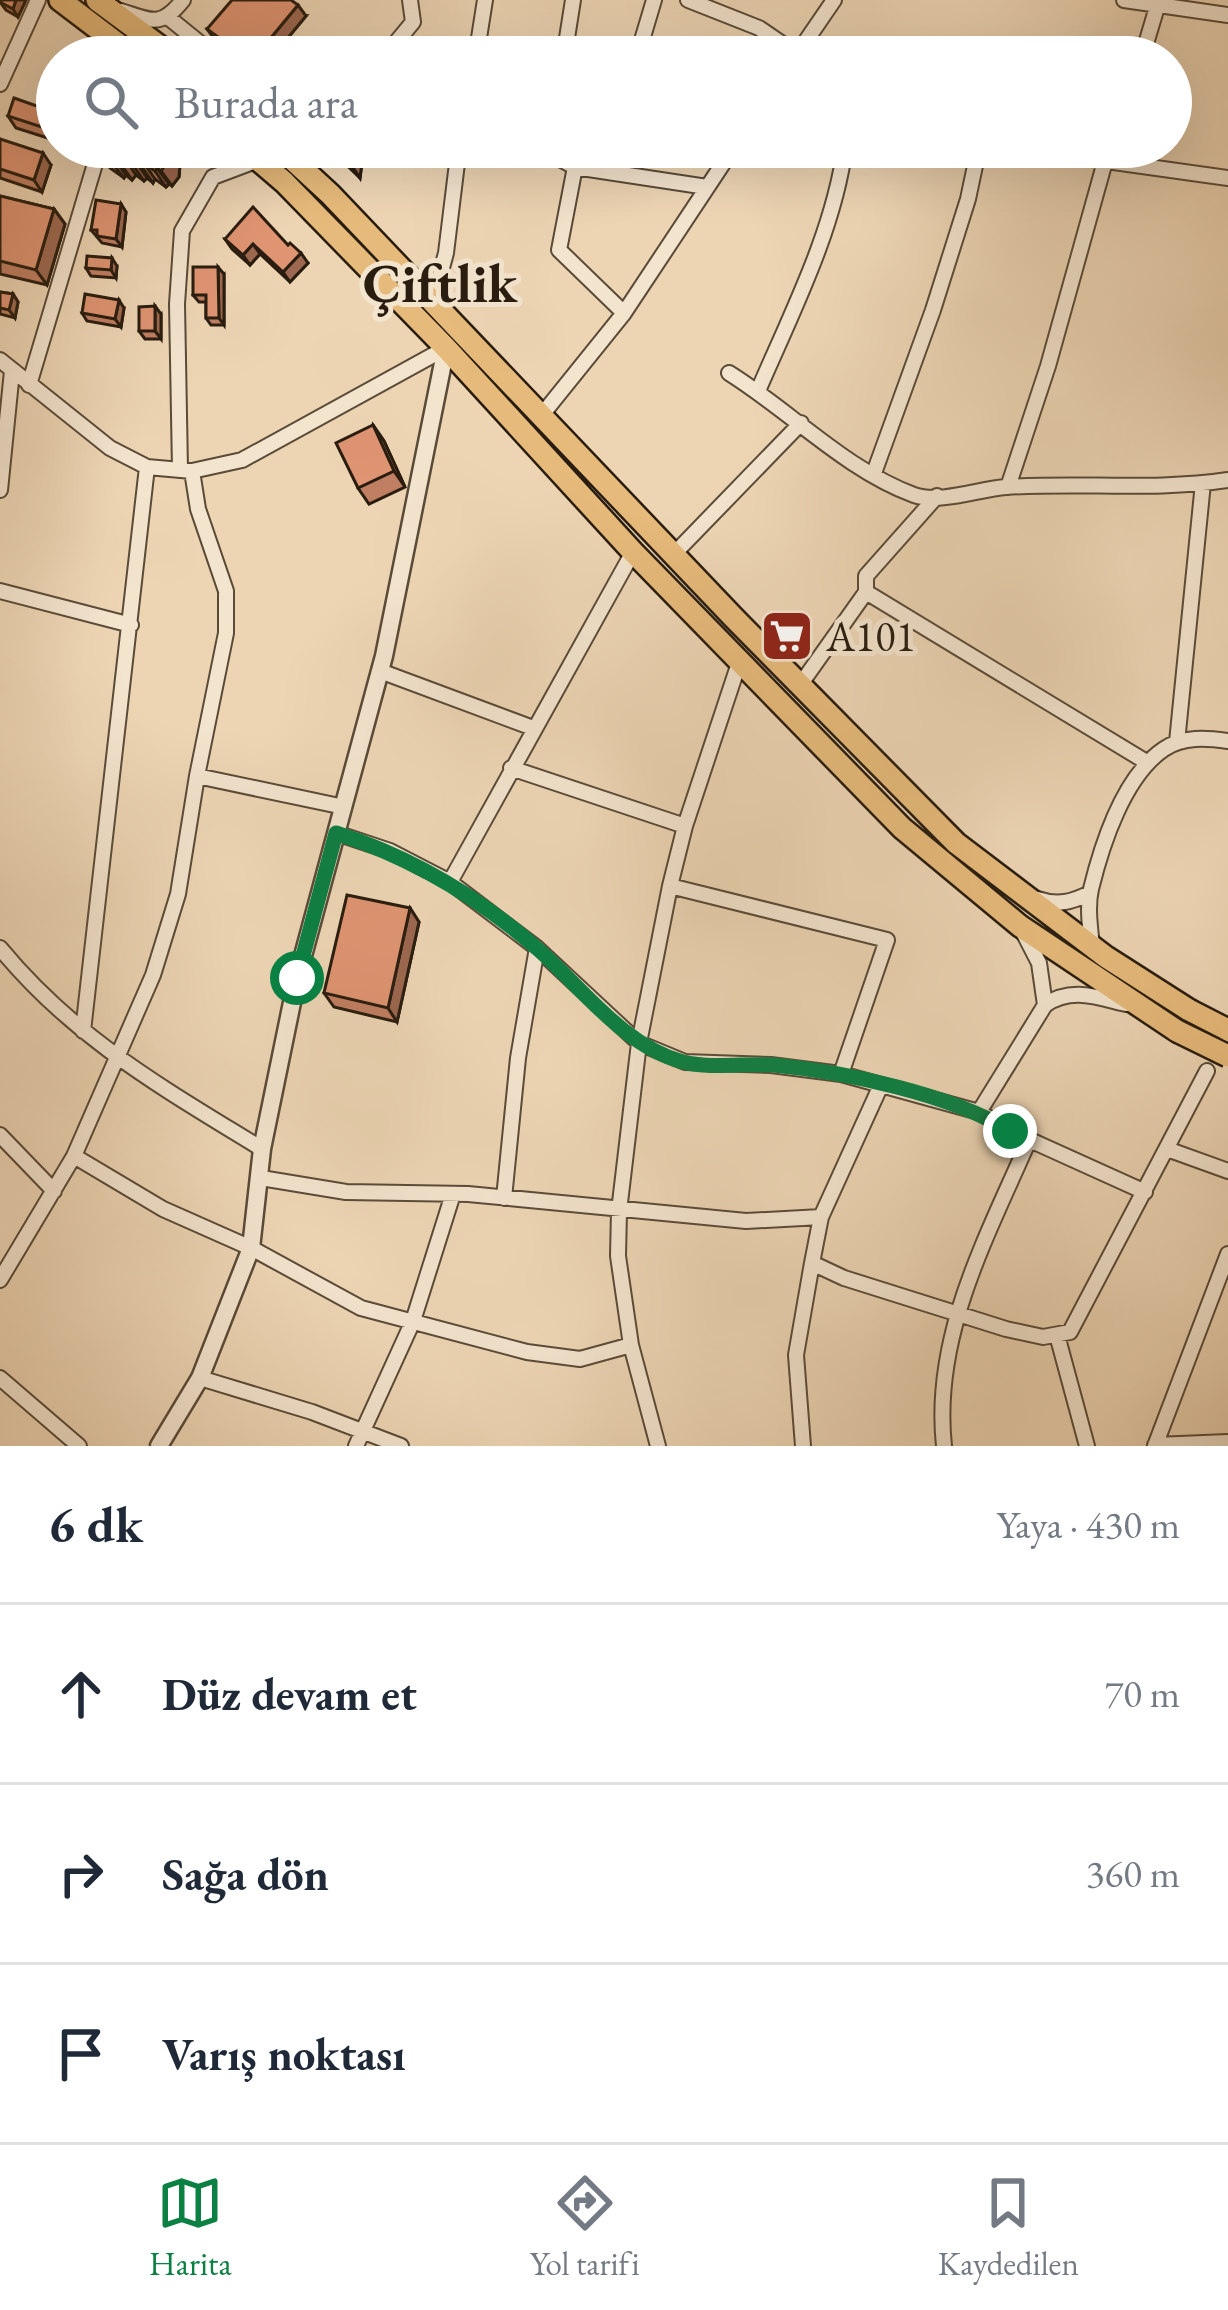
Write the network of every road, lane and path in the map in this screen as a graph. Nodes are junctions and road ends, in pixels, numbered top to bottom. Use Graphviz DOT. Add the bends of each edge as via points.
graph roads {
  1 [pos="38,0"];
  2 [pos="60,0"];
  3 [pos="183,0"];
  4 [pos="410,0"];
  5 [pos="485,0"];
  6 [pos="573,0"];
  7 [pos="654,0"];
  8 [pos="688,0"];
  9 [pos="834,0"];
  10 [pos="1124,0"];
  11 [pos="102,3"];
  12 [pos="1157,7"];
  13 [pos="1228,15"];
  14 [pos="169,18"];
  15 [pos="106,36"];
  16 [pos="146,36"];
  17 [pos="191,36"];
  18 [pos="401,36"];
  19 [pos="479,36"];
  20 [pos="567,36"];
  21 [pos="644,36"];
  22 [pos="770,36"];
  23 [pos="809,36"];
  24 [pos="1148,36"];
  25 [pos="0,84"];
  26 [pos="94,168"];
  27 [pos="224,168"];
  28 [pos="224,168"];
  29 [pos="259,168"];
  30 [pos="300,168"];
  31 [pos="456,168"];
  32 [pos="575,168"];
  33 [pos="582,168"];
  34 [pos="605,168"];
  35 [pos="720,168"];
  36 [pos="839,168"];
  37 [pos="975,168"];
  38 [pos="1102,168"];
  39 [pos="1179,168"];
  40 [pos="604,171"];
  41 [pos="213,177"];
  42 [pos="1228,178"];
  43 [pos="707,187"];
  44 [pos="433,301"];
  45 [pos="624,313"];
  46 [pos="446,348"];
  47 [pos="6,366"];
  48 [pos="729,373"];
  49 [pos="28,385"];
  50 [pos="758,391"];
  51 [pos="541,416"];
  52 [pos="801,423"];
  53 [pos="147,467"];
  54 [pos="186,471"];
  55 [pos="874,473"];
  56 [pos="1228,480"];
  57 [pos="1203,483"];
  58 [pos="1008,487"];
  59 [pos="0,490"];
  60 [pos="938,496"];
  61 [pos="633,552"];
  62 [pos="674,554"];
  63 [pos="0,591"];
  64 [pos="866,592"];
  65 [pos="131,625"];
  66 [pos="740,660"];
  67 [pos="380,671"];
  68 [pos="800,686"];
  69 [pos="533,728"];
  70 [pos="1228,741"];
  71 [pos="1177,742"];
  72 [pos="1148,763"];
  73 [pos="512,768"];
  74 [pos="196,776"];
  75 [pos="344,807"];
  76 [pos="685,826"];
  77 [pos="336,833"];
  78 [pos="450,882"];
  79 [pos="670,886"];
  80 [pos="1016,890"];
  81 [pos="1090,892"];
  82 [pos="1020,926"];
  83 [pos="1092,946"];
  84 [pos="0,948"];
  85 [pos="537,948"];
  86 [pos="1045,1005"];
  87 [pos="1134,1006"];
  88 [pos="1228,1030"];
  89 [pos="83,1031"];
  90 [pos="639,1043"];
  91 [pos="1228,1056"];
  92 [pos="114,1058"];
  93 [pos="1207,1071"];
  94 [pos="841,1074"];
  95 [pos="881,1085"];
  96 [pos="979,1112"];
  97 [pos="0,1135"];
  98 [pos="1029,1140"];
  99 [pos="262,1149"];
  100 [pos="1167,1149"];
  101 [pos="74,1156"];
  102 [pos="1228,1171"];
  103 [pos="261,1178"];
  104 [pos="54,1191"];
  105 [pos="1145,1192"];
  106 [pos="453,1194"];
  107 [pos="504,1198"];
  108 [pos="619,1211"];
  109 [pos="821,1217"];
  110 [pos="251,1248"];
  111 [pos="1228,1254"];
  112 [pos="812,1263"];
  113 [pos="0,1280"];
  114 [pos="956,1311"];
  115 [pos="412,1321"];
  116 [pos="1057,1335"];
  117 [pos="632,1345"];
  118 [pos="0,1378"];
  119 [pos="200,1378"];
  120 [pos="360,1439"];
  121 [pos="1228,1442"];
  122 [pos="1155,1445"];
  123 [pos="80,1446"];
  124 [pos="159,1446"];
  125 [pos="401,1446"];
  126 [pos="658,1446"];
  127 [pos="803,1446"];
  128 [pos="944,1446"];
  129 [pos="1087,1446"];
  1 -- 25 [label="street"];
  2 -- 15 [label="highway"];
  3 -- 14 [label="street"];
  4 -- 18 [label="street" via="413,22"];
  5 -- 19 [label="street"];
  6 -- 20 [label="street"];
  7 -- 21 [label="street"];
  8 -- 22 [label="street"];
  9 -- 23 [label="street"];
  10 -- 12 [label="street"];
  11 -- 14 [label="street"];
  11 -- 16 [label="highway"];
  12 -- 13 [label="street"];
  12 -- 24 [label="street"];
  14 -- 17 [label="street"];
  26 -- 49 [label="street"];
  27 -- 41 [label="street"];
  28 -- 41 [label="street"];
  29 -- 46 [label="highway"];
  30 -- 44 [label="highway"];
  31 -- 44 [label="street"];
  32 -- 45 [label="street" via="559,250"];
  33 -- 40 [label="street"];
  34 -- 40 [label="street"];
  35 -- 43 [label="street"];
  36 -- 50 [label="street" via="823,229"];
  37 -- 55 [label="street"];
  38 -- 58 [label="street"];
  39 -- 42 [label="street"];
  40 -- 43 [label="street"];
  41 -- 54 [label="street" via="182,231"];
  43 -- 45 [label="street"];
  44 -- 51 [label="highway"];
  45 -- 51 [label="street"];
  46 -- 54 [label="street" via="242,460"];
  46 -- 61 [label="highway"];
  46 -- 67 [label="street"];
  47 -- 49 [label="street"];
  47 -- 59 [label="street"];
  48 -- 50 [label="street"];
  49 -- 53 [label="street"];
  50 -- 52 [label="street"];
  51 -- 62 [label="highway"];
  52 -- 55 [label="street"];
  52 -- 62 [label="street"];
  53 -- 54 [label="street"];
  53 -- 65 [label="street"];
  54 -- 74 [label="street" via="226,591 226,633"];
  55 -- 60 [label="street" via="922,498"];
  56 -- 57 [label="street"];
  57 -- 58 [label="street"];
  57 -- 71 [label="street"];
  58 -- 60 [label="street"];
  60 -- 64 [label="street" via="866,576"];
  61 -- 66 [label="highway"];
  61 -- 69 [label="street"];
  62 -- 68 [label="highway"];
  63 -- 65 [label="street"];
  64 -- 68 [label="street"];
  64 -- 72 [label="street"];
  65 -- 89 [label="street"];
  66 -- 76 [label="street"];
  66 -- 82 [label="highway" via="902,828"];
  67 -- 69 [label="street"];
  67 -- 75 [label="street"];
  68 -- 80 [label="highway" via="956,843"];
  69 -- 73 [label="street"];
  70 -- 71 [label="street"];
  71 -- 72 [label="street"];
  72 -- 81 [label="street"];
  73 -- 76 [label="street"];
  73 -- 78 [label="street"];
  74 -- 75 [label="street"];
  74 -- 92 [label="street" via="178,894 153,975"];
  75 -- 77 [label="street"];
  76 -- 79 [label="street"];
  77 -- 78 [label="street"];
  77 -- 99 [label="street"];
  78 -- 85 [label="street"];
  79 -- 90 [label="street"];
  79 -- 94 [label="street" via="887,940"];
  80 -- 81 [label="street" via="1057,903"];
  80 -- 83 [label="highway"];
  81 -- 83 [label="street"];
  82 -- 86 [label="street" via="1039,963"];
  82 -- 87 [label="highway"];
  83 -- 88 [label="highway, bridge"];
  84 -- 89 [label="street"];
  85 -- 90 [label="street"];
  85 -- 107 [label="street"];
  86 -- 87 [label="street" via="1060,994 1083,994"];
  86 -- 96 [label="street"];
  87 -- 91 [label="highway, bridge"];
  89 -- 92 [label="street"];
  90 -- 94 [label="street" via="685,1063"];
  90 -- 108 [label="street"];
  92 -- 99 [label="street"];
  92 -- 101 [label="street"];
  93 -- 100 [label="street"];
  94 -- 95 [label="street"];
  95 -- 96 [label="street"];
  95 -- 109 [label="street"];
  96 -- 98 [label="street"];
  97 -- 104 [label="street"];
  98 -- 105 [label="street"];
  98 -- 114 [label="street"];
  99 -- 103 [label="street"];
  100 -- 102 [label="street"];
  100 -- 105 [label="street"];
  101 -- 104 [label="street"];
  101 -- 110 [label="street"];
  103 -- 106 [label="street" via="346,1192"];
  103 -- 110 [label="street"];
  104 -- 113 [label="street"];
  105 -- 116 [label="street" via="1070,1332"];
  106 -- 107 [label="street"];
  106 -- 115 [label="street"];
  107 -- 108 [label="street"];
  108 -- 109 [label="street" via="746,1221"];
  108 -- 117 [label="street"];
  109 -- 112 [label="street"];
  110 -- 115 [label="street" via="362,1308"];
  110 -- 119 [label="street"];
  111 -- 122 [label="street"];
  112 -- 114 [label="street"];
  112 -- 127 [label="street" via="796,1355"];
  114 -- 116 [label="street"];
  114 -- 128 [label="street"];
  115 -- 117 [label="street" via="580,1359"];
  115 -- 120 [label="street"];
  116 -- 129 [label="street"];
  117 -- 126 [label="street"];
  118 -- 123 [label="street"];
  119 -- 120 [label="street" via="312,1412"];
  119 -- 124 [label="street"];
  120 -- 125 [label="street"];
  121 -- 122 [label="street"];
}
